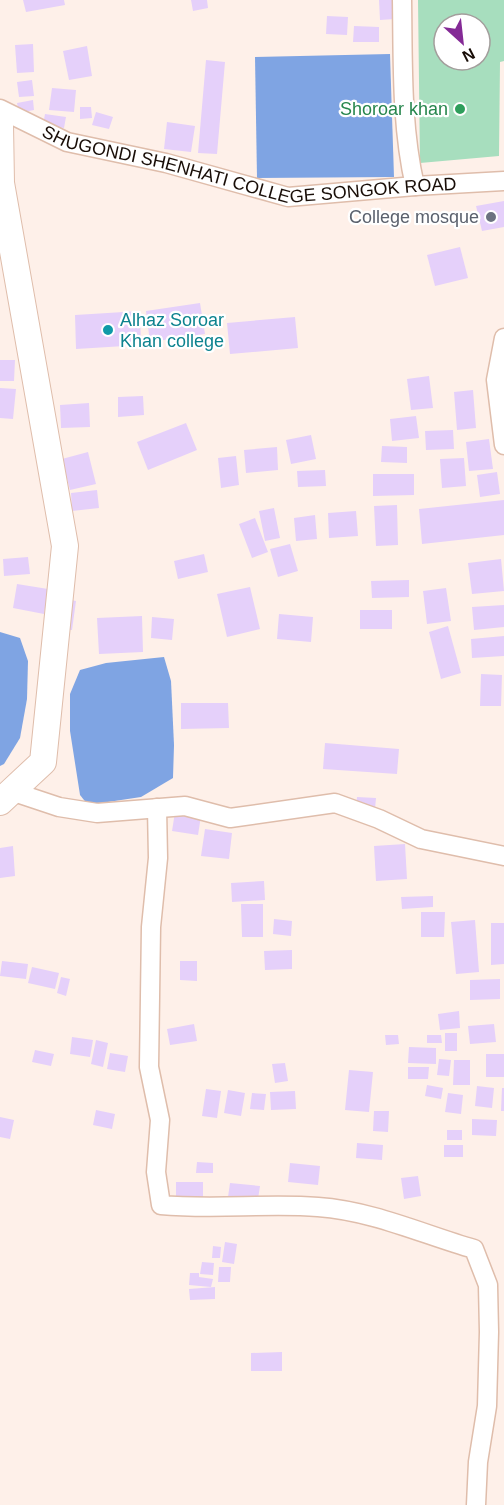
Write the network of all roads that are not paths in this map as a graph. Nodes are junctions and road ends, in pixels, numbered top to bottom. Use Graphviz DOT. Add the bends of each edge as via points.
graph roads {
  1 [pos="402,0"];
  2 [pos="0,109"];
  3 [pos="0,125"];
  4 [pos="504,181"];
  5 [pos="415,186"];
  6 [pos="4,217"];
  7 [pos="504,338"];
  8 [pos="504,445"];
  9 [pos="6,797"];
  10 [pos="157,808"];
  11 [pos="504,856"];
  12 [pos="476,1505"];
  1 -- 5 [label="street" via="406,120"];
  2 -- 5 [label="street, SHUGONDI SHENHATI COLLEGE SONGOK ROAD" via="67,142 166,163 288,197"];
  3 -- 6 [label="street"];
  4 -- 5 [label="street, SHUGONDI SHENHATI COLLEGE SONGOK ROAD"];
  6 -- 9 [label="street" via="65,546 43,762"];
  7 -- 8 [label="street" via="496,380"];
  9 -- 10 [label="street" via="97,813"];
  10 -- 11 [label="street" via="185,806 230,818 334,803 421,839"];
  10 -- 12 [label="street" via="149,1067 160,1120 156,1172 161,1205 319,1207 380,1218 474,1249 488,1285 489,1332 487,1406"];
}
